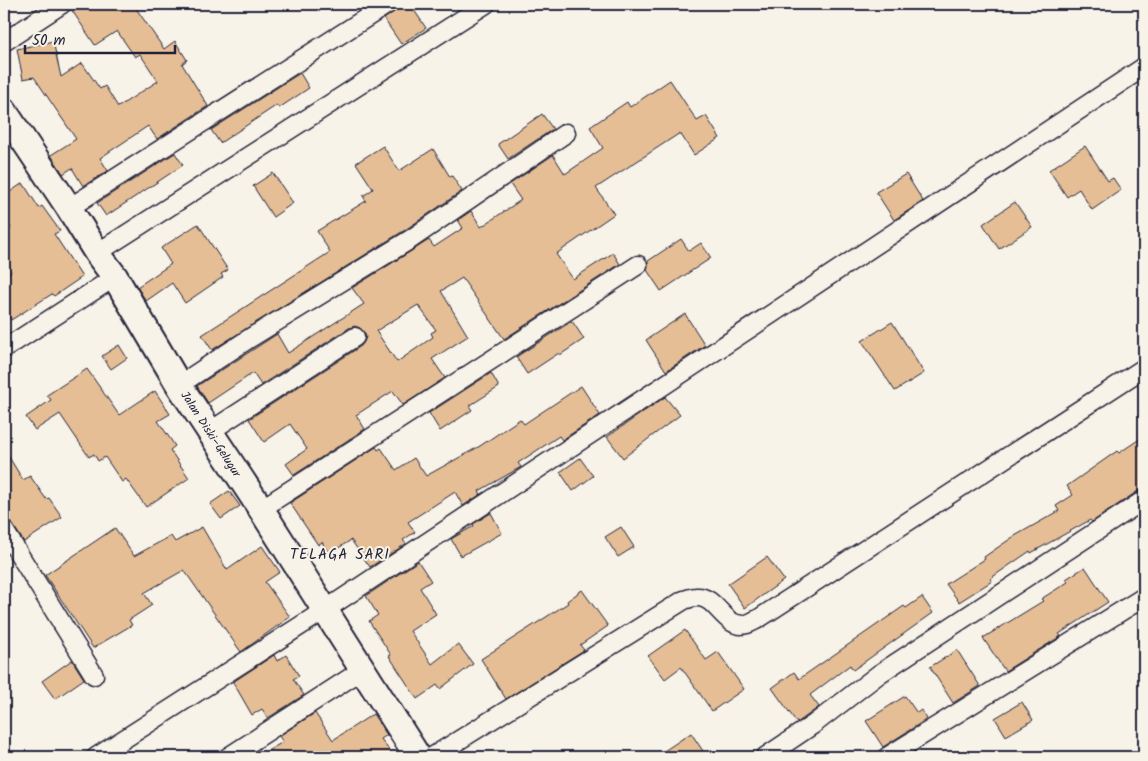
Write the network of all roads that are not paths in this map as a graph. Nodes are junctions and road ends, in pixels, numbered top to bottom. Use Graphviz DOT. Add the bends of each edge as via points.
graph roads {
  1 [pos="62,4"];
  2 [pos="388,4"];
  3 [pos="486,4"];
  4 [pos="4,42"];
  5 [pos="1144,67"];
  6 [pos="4,111"];
  7 [pos="566,133"];
  8 [pos="69,208"];
  9 [pos="97,253"];
  10 [pos="638,265"];
  11 [pos="115,277"];
  12 [pos="355,337"];
  13 [pos="4,349"];
  14 [pos="1144,368"];
  15 [pos="179,385"];
  16 [pos="209,432"];
  17 [pos="1144,500"];
  18 [pos="262,509"];
  19 [pos="4,530"];
  20 [pos="1144,597"];
  21 [pos="324,610"];
  22 [pos="362,670"];
  23 [pos="94,675"];
  24 [pos="96,757"];
  25 [pos="228,757"];
  26 [pos="420,757"];
  27 [pos="764,757"];
  28 [pos="887,757"];
  1 -- 4 [label="street"];
  2 -- 8 [label="street"];
  3 -- 9 [label="street"];
  5 -- 21 [label="street"];
  6 -- 8 [label="main road, Jalan Diski–Gelugur"];
  7 -- 15 [label="street" via="411,239"];
  8 -- 9 [label="main road, Jalan Diski–Gelugur"];
  9 -- 11 [label="main road, Jalan Diski–Gelugur"];
  10 -- 18 [label="street"];
  11 -- 13 [label="street"];
  11 -- 15 [label="main road, Jalan Diski–Gelugur"];
  12 -- 16 [label="street"];
  14 -- 26 [label="street" via="747,625 737,624 724,616 710,600 698,596 684,600"];
  15 -- 16 [label="main road, Jalan Diski–Gelugur"];
  16 -- 18 [label="main road, Jalan Diski–Gelugur"];
  17 -- 27 [label="street" via="879,674 814,724"];
  18 -- 21 [label="main road, Jalan Diski–Gelugur"];
  19 -- 23 [label="street"];
  20 -- 28 [label="street"];
  21 -- 22 [label="main road, Jalan Diski–Gelugur"];
  21 -- 24 [label="street"];
  22 -- 25 [label="street"];
  22 -- 26 [label="main road, Jalan Diski–Gelugur"];
}
